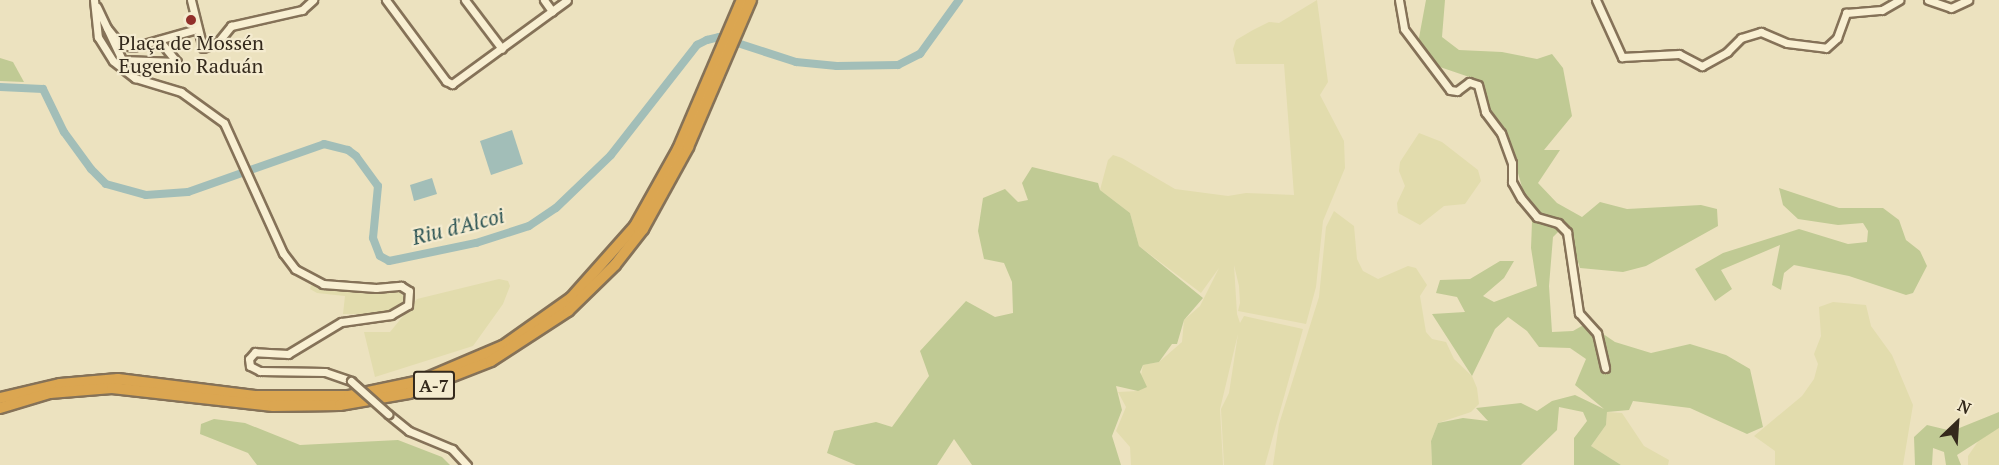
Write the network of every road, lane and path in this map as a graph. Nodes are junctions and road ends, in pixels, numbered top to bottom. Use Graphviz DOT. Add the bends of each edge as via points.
graph roads {
  1 [pos="191,0"];
  2 [pos="202,0"];
  3 [pos="313,0"];
  4 [pos="386,0"];
  5 [pos="465,0"];
  6 [pos="544,0"];
  7 [pos="567,0"];
  8 [pos="742,0"];
  9 [pos="751,0"];
  10 [pos="1399,0"];
  11 [pos="1596,0"];
  12 [pos="1899,0"];
  13 [pos="1928,0"];
  14 [pos="1968,0"];
  15 [pos="94,1"];
  16 [pos="194,8"];
  17 [pos="552,11"];
  18 [pos="102,21"];
  19 [pos="197,29"];
  20 [pos="159,40"];
  21 [pos="502,50"];
  22 [pos="639,228"];
  23 [pos="1605,368"];
  24 [pos="39,392"];
  25 [pos="0,398"];
  26 [pos="0,408"];
  27 [pos="466,465"];
  1 -- 16 [label="street"];
  2 -- 16 [label="street"];
  3 -- 19 [label="street" via="303,10 231,27 218,42 203,48"];
  4 -- 21 [label="street" via="449,84"];
  5 -- 21 [label="street"];
  6 -- 17 [label="street"];
  7 -- 17 [label="street"];
  8 -- 22 [label="highway, A-7" via="678,149"];
  9 -- 22 [label="highway, A-7" via="688,147"];
  10 -- 23 [label="street" via="1404,29 1450,90 1457,91 1469,82 1478,85 1485,112 1501,133 1512,164 1512,182 1521,198 1537,217 1558,223 1567,232 1579,313 1597,333"];
  11 -- 12 [label="street" via="1622,57 1679,54 1702,66 1727,52 1741,38 1761,32 1787,44 1826,48 1837,38 1846,13 1882,10"];
  13 -- 14 [label="street" via="1951,8"];
  15 -- 18 [label="street"];
  15 -- 27 [label="street, bridge" via="99,41 113,61 135,78 176,90 226,126 282,253 303,276 323,284 401,286 409,291 410,303 391,315 341,322 288,354 255,352 249,359 252,368 325,372 351,381 409,431 452,449"];
  16 -- 19 [label="street"];
  17 -- 21 [label="street"];
  18 -- 20 [label="street" via="121,45 133,47"];
  18 -- 20 [label="street" via="125,61 177,62"];
  19 -- 20 [label="street"];
  22 -- 24 [label="highway, A-7" via="615,265 568,311 510,351 443,382 387,398 322,406 273,406 169,388"];
  24 -- 25 [label="highway, A-7"];
  24 -- 26 [label="highway, A-7"];
}
